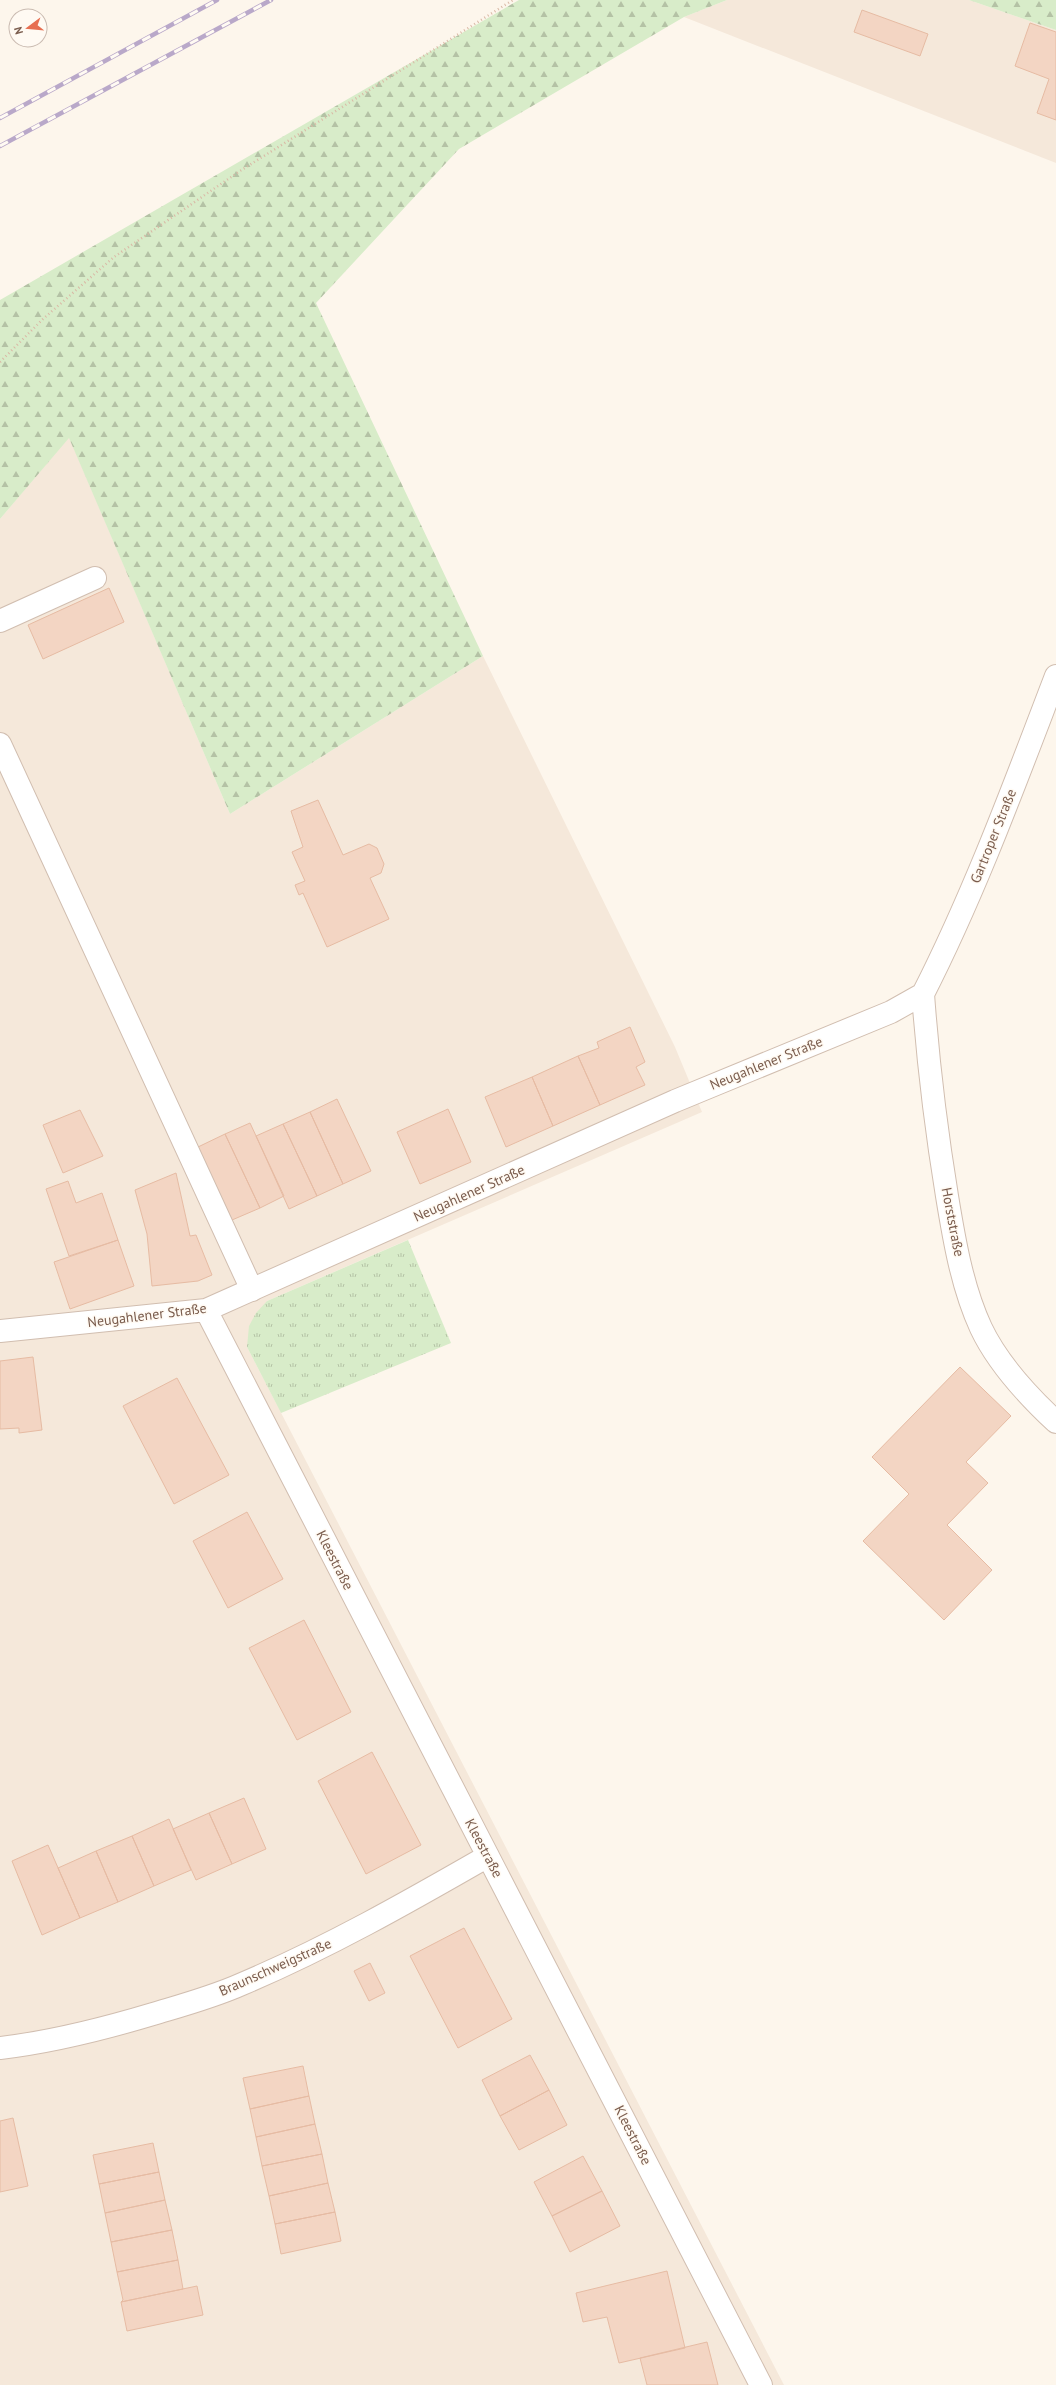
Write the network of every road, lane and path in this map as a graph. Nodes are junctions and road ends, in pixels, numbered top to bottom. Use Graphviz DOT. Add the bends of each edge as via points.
graph roads {
  1 [pos="513,0"];
  2 [pos="0,362"];
  3 [pos="95,578"];
  4 [pos="0,622"];
  5 [pos="1056,676"];
  6 [pos="0,744"];
  7 [pos="924,994"];
  8 [pos="252,1290"];
  9 [pos="206,1310"];
  10 [pos="0,1331"];
  11 [pos="1056,1422"];
  12 [pos="488,1856"];
  13 [pos="0,2048"];
  14 [pos="761,2385"];
  1 -- 2 [label="path" via="240,171 114,257 43,319"];
  3 -- 4 [label="street"];
  5 -- 7 [label="street, Gartroper Straße" via="993,838"];
  6 -- 8 [label="street"];
  7 -- 8 [label="street, Neugahlener Straße" via="891,1012 675,1100"];
  7 -- 11 [label="street, Horststraße" via="938,1149 953,1234 966,1287 980,1327 1006,1369"];
  8 -- 9 [label="street, Neugahlener Straße"];
  9 -- 10 [label="street, Neugahlener Straße"];
  9 -- 12 [label="street, Kleestraße"];
  12 -- 13 [label="street, Braunschweigstraße" via="326,1944 241,1985 116,2025 66,2037"];
  12 -- 14 [label="street, Kleestraße"];
}
